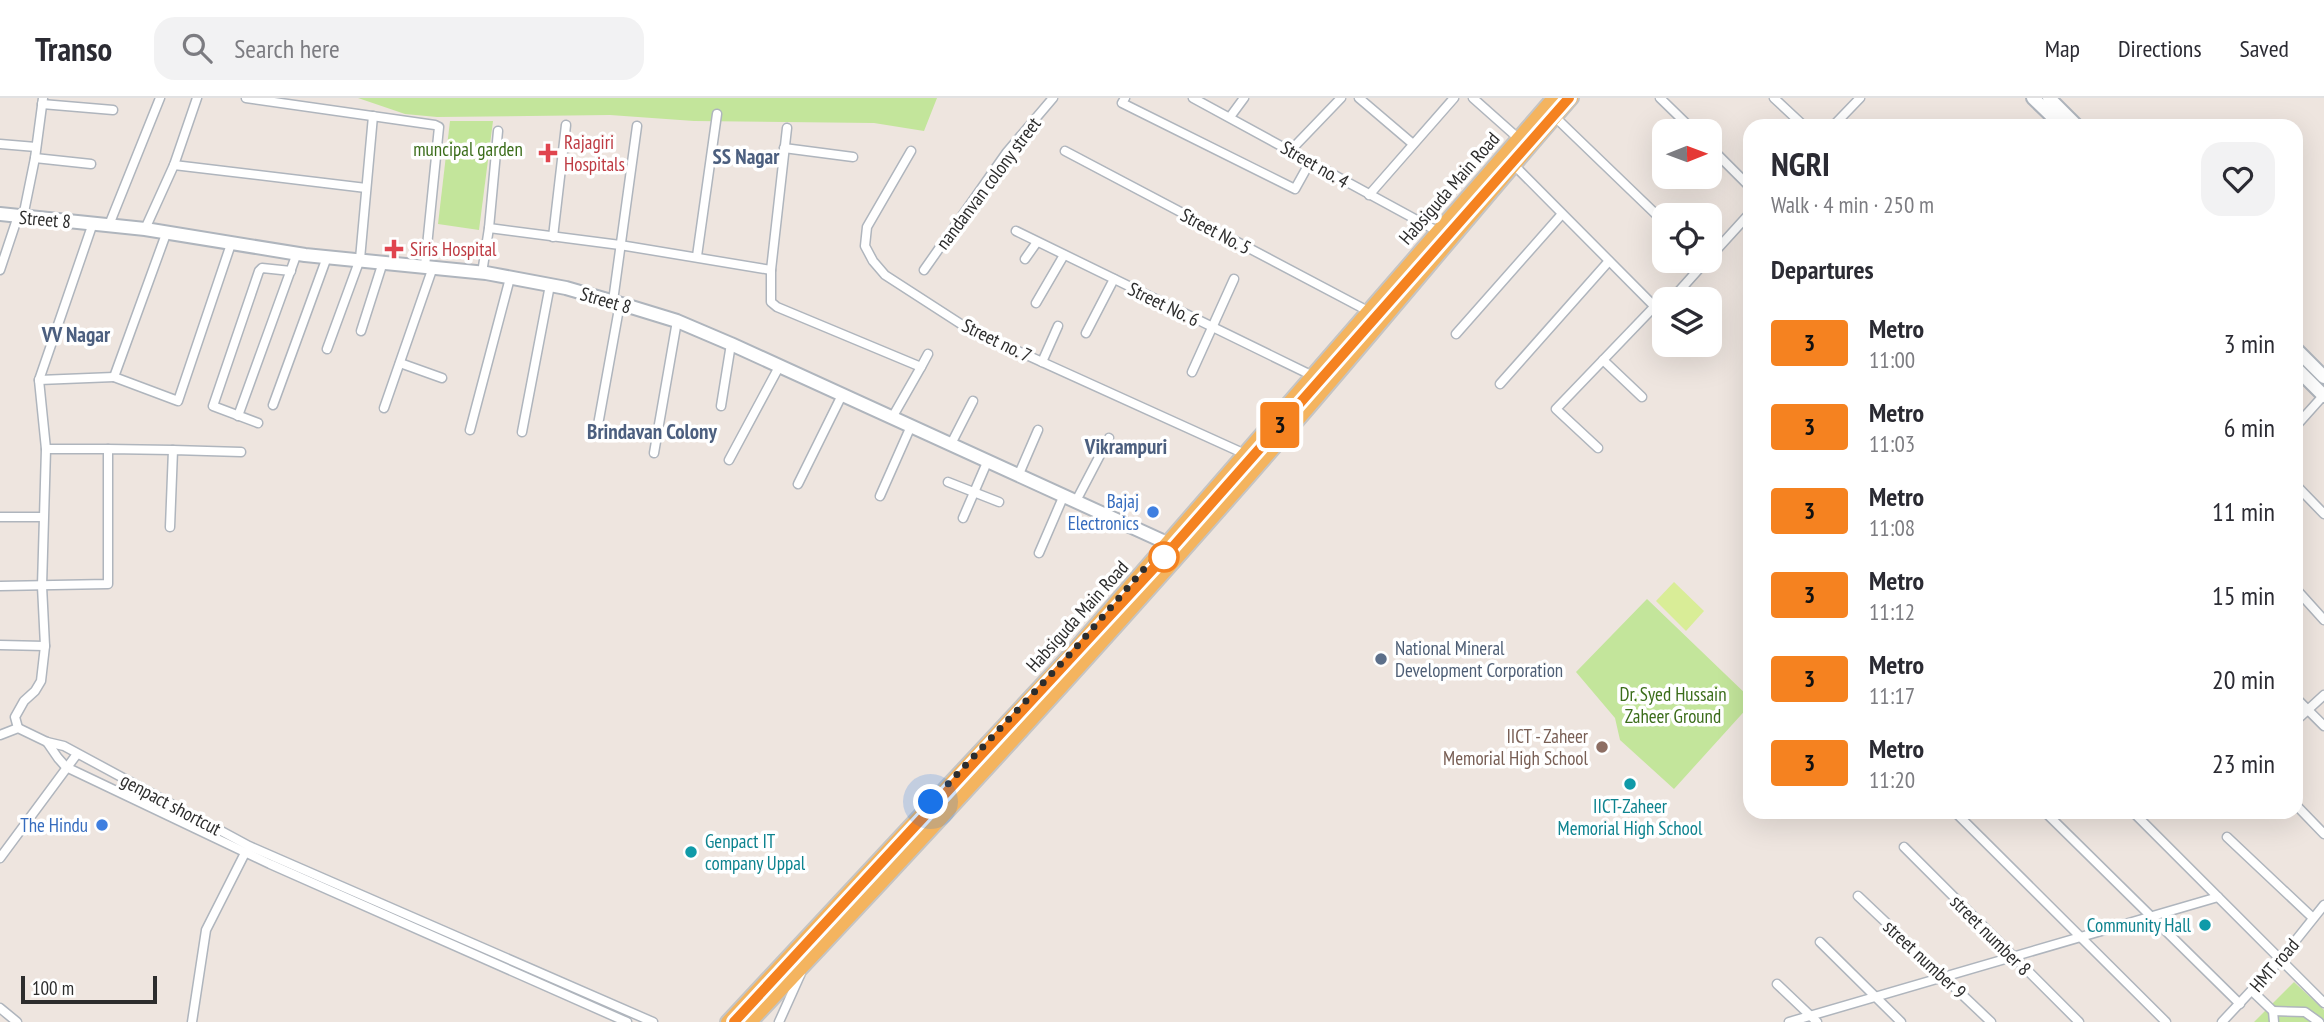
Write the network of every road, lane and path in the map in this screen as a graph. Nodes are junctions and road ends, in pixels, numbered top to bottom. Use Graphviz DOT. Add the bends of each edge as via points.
graph roads {
  1 [pos="160,98"];
  2 [pos="197,98"];
  3 [pos="246,98"];
  4 [pos="1053,98"];
  5 [pos="1125,98"];
  6 [pos="1193,98"];
  7 [pos="1244,98"];
  8 [pos="1341,98"];
  9 [pos="1359,98"];
  10 [pos="1454,98"];
  11 [pos="1474,98"];
  12 [pos="1553,98"];
  13 [pos="1572,98"];
  14 [pos="1660,98"];
  15 [pos="1860,98"];
  16 [pos="2034,98"];
  17 [pos="2049,98"];
  18 [pos="1776,99"];
  19 [pos="43,101"];
  20 [pos="113,110"];
  21 [pos="717,114"];
  22 [pos="373,116"];
  23 [pos="1230,117"];
  24 [pos="1555,117"];
  25 [pos="1682,119"];
  26 [pos="1797,119"];
  27 [pos="1840,119"];
  28 [pos="2055,119"];
  29 [pos="2070,119"];
  30 [pos="566,125"];
  31 [pos="637,126"];
  32 [pos="787,128"];
  33 [pos="498,131"];
  34 [pos="1518,138"];
  35 [pos="0,144"];
  36 [pos="1413,144"];
  37 [pos="36,147"];
  38 [pos="784,148"];
  39 [pos="1065,150"];
  40 [pos="1292,150"];
  41 [pos="911,151"];
  42 [pos="853,157"];
  43 [pos="35,158"];
  44 [pos="1722,159"];
  45 [pos="1310,162"];
  46 [pos="91,164"];
  47 [pos="174,165"];
  48 [pos="1494,166"];
  49 [pos="1511,171"];
  50 [pos="1743,180"];
  51 [pos="366,188"];
  52 [pos="1369,195"];
  53 [pos="1652,210"];
  54 [pos="0,214"];
  55 [pos="1562,214"];
  56 [pos="20,216"];
  57 [pos="1743,221"];
  58 [pos="93,223"];
  59 [pos="109,225"];
  60 [pos="489,228"];
  61 [pos="145,229"];
  62 [pos="1016,231"];
  63 [pos="1437,231"];
  64 [pos="166,234"];
  65 [pos="553,237"];
  66 [pos="1037,242"];
  67 [pos="231,244"];
  68 [pos="1722,244"];
  69 [pos="621,245"];
  70 [pos="297,253"];
  71 [pos="1064,255"];
  72 [pos="697,256"];
  73 [pos="327,257"];
  74 [pos="1025,259"];
  75 [pos="360,260"];
  76 [pos="383,261"];
  77 [pos="1609,261"];
  78 [pos="429,267"];
  79 [pos="0,270"];
  80 [pos="771,270"];
  81 [pos="924,270"];
  82 [pos="291,271"];
  83 [pos="482,273"];
  84 [pos="1695,273"];
  85 [pos="510,278"];
  86 [pos="1114,279"];
  87 [pos="1234,279"];
  88 [pos="550,285"];
  89 [pos="1683,287"];
  90 [pos="616,302"];
  91 [pos="1652,302"];
  92 [pos="1037,303"];
  93 [pos="1368,311"];
  94 [pos="1652,319"];
  95 [pos="677,321"];
  96 [pos="1058,327"];
  97 [pos="1212,327"];
  98 [pos="362,331"];
  99 [pos="1086,333"];
  100 [pos="1456,334"];
  101 [pos="731,344"];
  102 [pos="327,349"];
  103 [pos="928,354"];
  104 [pos="2303,356"];
  105 [pos="1603,360"];
  106 [pos="1042,362"];
  107 [pos="400,363"];
  108 [pos="780,365"];
  109 [pos="921,367"];
  110 [pos="1192,372"];
  111 [pos="2303,375"];
  112 [pos="1313,376"];
  113 [pos="114,377"];
  114 [pos="2324,377"];
  115 [pos="442,378"];
  116 [pos="39,380"];
  117 [pos="1500,384"];
  118 [pos="842,395"];
  119 [pos="2324,396"];
  120 [pos="1642,397"];
  121 [pos="973,401"];
  122 [pos="273,405"];
  123 [pos="720,405"];
  124 [pos="384,408"];
  125 [pos="238,416"];
  126 [pos="893,416"];
  127 [pos="2303,418"];
  128 [pos="258,423"];
  129 [pos="911,426"];
  130 [pos="470,430"];
  131 [pos="1038,430"];
  132 [pos="522,432"];
  133 [pos="596,436"];
  134 [pos="1109,439"];
  135 [pos="951,444"];
  136 [pos="1598,448"];
  137 [pos="46,449"];
  138 [pos="108,449"];
  139 [pos="173,450"];
  140 [pos="241,452"];
  141 [pos="654,453"];
  142 [pos="1245,454"];
  143 [pos="729,460"];
  144 [pos="988,460"];
  145 [pos="1019,474"];
  146 [pos="948,482"];
  147 [pos="798,484"];
  148 [pos="975,492"];
  149 [pos="2303,492"];
  150 [pos="880,496"];
  151 [pos="1070,498"];
  152 [pos="999,502"];
  153 [pos="2324,514"];
  154 [pos="0,517"];
  155 [pos="43,517"];
  156 [pos="963,518"];
  157 [pos="170,527"];
  158 [pos="1167,543"];
  159 [pos="1039,553"];
  160 [pos="0,586"];
  161 [pos="43,586"];
  162 [pos="2303,597"];
  163 [pos="2324,621"];
  164 [pos="0,645"];
  165 [pos="45,646"];
  166 [pos="2324,695"];
  167 [pos="2303,705"];
  168 [pos="2308,710"];
  169 [pos="2303,715"];
  170 [pos="2324,726"];
  171 [pos="18,729"];
  172 [pos="0,735"];
  173 [pos="47,742"];
  174 [pos="77,754"];
  175 [pos="66,767"];
  176 [pos="2303,812"];
  177 [pos="1962,819"];
  178 [pos="2052,819"];
  179 [pos="2140,819"];
  180 [pos="2324,834"];
  181 [pos="2227,837"];
  182 [pos="1905,847"];
  183 [pos="245,853"];
  184 [pos="0,858"];
  185 [pos="875,861"];
  186 [pos="888,877"];
  187 [pos="310,878"];
  188 [pos="1858,896"];
  189 [pos="2218,897"];
  190 [pos="2320,913"];
  191 [pos="2153,916"];
  192 [pos="2080,936"];
  193 [pos="1820,942"];
  194 [pos="2012,957"];
  195 [pos="2280,960"];
  196 [pos="803,967"];
  197 [pos="1944,975"];
  198 [pos="1777,984"];
  199 [pos="2252,991"];
  200 [pos="1876,997"];
  201 [pos="2324,1003"];
  202 [pos="2240,1004"];
  203 [pos="0,1008"];
  204 [pos="2273,1011"];
  205 [pos="1814,1019"];
  206 [pos="17,1022"];
  207 [pos="192,1022"];
  208 [pos="627,1022"];
  209 [pos="653,1022"];
  210 [pos="727,1022"];
  211 [pos="751,1022"];
  212 [pos="779,1022"];
  213 [pos="1790,1022"];
  214 [pos="1901,1022"];
  215 [pos="1991,1022"];
  216 [pos="2079,1022"];
  217 [pos="2166,1022"];
  218 [pos="2222,1022"];
  219 [pos="2274,1022"];
  220 [pos="2319,1022"];
  1 -- 59 [label="street"];
  2 -- 47 [label="street"];
  3 -- 22 [label="street"];
  4 -- 81 [label="street, nandanvan colony street" via="1007,152"];
  5 -- 45 [label="street" via="1122,103 1295,189"];
  6 -- 23 [label="street, Street no. 4"];
  7 -- 23 [label="street"];
  8 -- 40 [label="street"];
  9 -- 36 [label="street"];
  10 -- 36 [label="street"];
  11 -- 34 [label="street"];
  12 -- 34 [label="main road, Habsiguda Main Road"];
  13 -- 24 [label="main road, Habsiguda Main Road"];
  14 -- 25 [label="street"];
  15 -- 27 [label="street"];
  16 -- 28 [label="street"];
  17 -- 29 [label="street"];
  18 -- 26 [label="street"];
  19 -- 20 [label="street"];
  19 -- 37 [label="street"];
  21 -- 72 [label="street"];
  22 -- 51 [label="street"];
  22 -- 78 [label="street" via="439,127"];
  23 -- 40 [label="street, Street no. 4"];
  24 -- 49 [label="main road, Habsiguda Main Road"];
  24 -- 53 [label="street"];
  30 -- 65 [label="street"];
  31 -- 69 [label="street"];
  32 -- 38 [label="street"];
  33 -- 60 [label="street"];
  34 -- 48 [label="main road, Habsiguda Main Road"];
  35 -- 37 [label="street"];
  36 -- 52 [label="street"];
  37 -- 43 [label="street"];
  38 -- 42 [label="street"];
  38 -- 80 [label="street"];
  39 -- 93 [label="street, Street No. 5"];
  40 -- 45 [label="street, Street no. 4"];
  41 -- 106 [label="street, Street no. 7" via="867,227 865,246 873,261 885,275 967,328"];
  43 -- 46 [label="street"];
  43 -- 56 [label="street"];
  44 -- 50 [label="street"];
  45 -- 52 [label="street, Street no. 4"];
  47 -- 51 [label="street"];
  47 -- 61 [label="street"];
  48 -- 49 [label="main road"];
  48 -- 63 [label="main road, Habsiguda Main Road"];
  49 -- 55 [label="street"];
  49 -- 186 [label="main road, Habsiguda Main Road" via="1280,441"];
  51 -- 75 [label="street"];
  52 -- 63 [label="street, Street no. 4"];
  54 -- 56 [label="street, Street 8"];
  55 -- 77 [label="street"];
  55 -- 100 [label="street"];
  56 -- 58 [label="street, Street 8"];
  56 -- 79 [label="street"];
  57 -- 68 [label="street"];
  58 -- 59 [label="street, Street 8"];
  58 -- 116 [label="street"];
  59 -- 61 [label="street, Street 8"];
  60 -- 65 [label="street"];
  60 -- 83 [label="street"];
  61 -- 64 [label="street, Street 8"];
  62 -- 66 [label="street, Street No. 6"];
  63 -- 93 [label="main road, Habsiguda Main Road"];
  64 -- 67 [label="street, Street 8"];
  64 -- 113 [label="street"];
  65 -- 69 [label="street"];
  66 -- 71 [label="street, Street No. 6"];
  66 -- 74 [label="street"];
  67 -- 70 [label="street, Street 8"];
  67 -- 113 [label="street" via="178,401"];
  69 -- 72 [label="street"];
  69 -- 90 [label="street"];
  70 -- 73 [label="street, Street 8"];
  70 -- 82 [label="street"];
  71 -- 86 [label="street, Street No. 6"];
  71 -- 92 [label="street"];
  72 -- 80 [label="street"];
  73 -- 75 [label="street, Street 8"];
  73 -- 122 [label="street"];
  75 -- 76 [label="street, Street 8"];
  75 -- 102 [label="street"];
  76 -- 78 [label="street, Street 8"];
  76 -- 98 [label="street"];
  77 -- 91 [label="street"];
  77 -- 117 [label="street"];
  78 -- 83 [label="street, Street 8"];
  78 -- 107 [label="street"];
  80 -- 109 [label="street" via="773,305"];
  82 -- 125 [label="street"];
  82 -- 125 [label="street" via="259,271 214,406"];
  83 -- 85 [label="street, Street 8"];
  84 -- 89 [label="street"];
  85 -- 88 [label="street, Street 8"];
  85 -- 130 [label="street"];
  86 -- 97 [label="street, Street No. 6"];
  86 -- 99 [label="street"];
  87 -- 97 [label="street"];
  88 -- 90 [label="street, Street 8"];
  88 -- 132 [label="street"];
  90 -- 95 [label="street, Street 8"];
  90 -- 133 [label="street"];
  93 -- 112 [label="main road, Habsiguda Main Road"];
  94 -- 105 [label="street"];
  95 -- 101 [label="street, Street 8"];
  95 -- 141 [label="street"];
  96 -- 106 [label="street"];
  97 -- 110 [label="street"];
  97 -- 112 [label="street, Street No. 6"];
  101 -- 108 [label="street, Street 8"];
  101 -- 123 [label="street"];
  103 -- 109 [label="street"];
  104 -- 114 [label="street"];
  105 -- 120 [label="street"];
  105 -- 136 [label="street" via="1556,409"];
  106 -- 142 [label="street, Street no. 7"];
  107 -- 115 [label="street"];
  107 -- 124 [label="street"];
  108 -- 118 [label="street, Street 8"];
  108 -- 143 [label="street"];
  109 -- 126 [label="street"];
  111 -- 119 [label="street"];
  112 -- 142 [label="main road, Habsiguda Main Road"];
  113 -- 116 [label="street"];
  116 -- 137 [label="street"];
  118 -- 126 [label="street, Street 8"];
  118 -- 147 [label="street"];
  119 -- 127 [label="street"];
  121 -- 135 [label="street"];
  125 -- 128 [label="street"];
  126 -- 129 [label="street, Street 8"];
  129 -- 135 [label="street, Street 8"];
  129 -- 150 [label="street"];
  131 -- 145 [label="street"];
  134 -- 151 [label="street"];
  135 -- 144 [label="street, Street 8"];
  137 -- 138 [label="street"];
  137 -- 155 [label="street"];
  138 -- 139 [label="street"];
  138 -- 161 [label="street" via="107,584"];
  139 -- 140 [label="street"];
  139 -- 157 [label="street"];
  142 -- 158 [label="main road, Habsiguda Main Road"];
  144 -- 145 [label="street, Street 8"];
  144 -- 148 [label="street"];
  145 -- 151 [label="street, Street 8"];
  146 -- 148 [label="street"];
  148 -- 152 [label="street"];
  148 -- 156 [label="street"];
  149 -- 153 [label="street"];
  151 -- 158 [label="street, Street 8"];
  151 -- 159 [label="street"];
  154 -- 155 [label="street"];
  155 -- 161 [label="street"];
  158 -- 185 [label="main road, Habsiguda Main Road" via="1072,652"];
  160 -- 161 [label="street"];
  161 -- 165 [label="street"];
  162 -- 163 [label="street"];
  164 -- 165 [label="street"];
  165 -- 171 [label="street" via="41,681 15,717"];
  166 -- 168 [label="street"];
  167 -- 168 [label="street"];
  168 -- 169 [label="street"];
  168 -- 170 [label="street"];
  171 -- 172 [label="street"];
  171 -- 173 [label="street, genpact shortcut"];
  173 -- 174 [label="street, genpact shortcut"];
  173 -- 175 [label="street"];
  174 -- 175 [label="street"];
  174 -- 187 [label="street, genpact shortcut"];
  175 -- 183 [label="street"];
  175 -- 184 [label="street"];
  176 -- 180 [label="street"];
  177 -- 192 [label="street"];
  178 -- 191 [label="street"];
  179 -- 189 [label="street"];
  181 -- 190 [label="street"];
  182 -- 194 [label="street, street number 8"];
  183 -- 187 [label="street"];
  183 -- 207 [label="street" via="206,930"];
  185 -- 186 [label="main road"];
  185 -- 210 [label="main road, Habsiguda Main Road"];
  186 -- 196 [label="main road, Habsiguda Main Road"];
  187 -- 208 [label="street"];
  187 -- 209 [label="street, genpact shortcut"];
  188 -- 197 [label="street, street number 9"];
  189 -- 191 [label="street"];
  189 -- 195 [label="street"];
  190 -- 195 [label="street, HMT road"];
  191 -- 192 [label="street"];
  191 -- 202 [label="street"];
  192 -- 194 [label="street"];
  192 -- 217 [label="street"];
  193 -- 200 [label="street"];
  194 -- 197 [label="street"];
  194 -- 216 [label="street, street number 8"];
  195 -- 199 [label="street, HMT road"];
  195 -- 201 [label="street"];
  196 -- 211 [label="main road, Habsiguda Main Road"];
  196 -- 212 [label="street"];
  197 -- 200 [label="street"];
  197 -- 215 [label="street, street number 9"];
  198 -- 205 [label="street"];
  199 -- 202 [label="street, HMT road"];
  199 -- 204 [label="street"];
  200 -- 205 [label="street"];
  200 -- 214 [label="street"];
  202 -- 218 [label="street, HMT road"];
  203 -- 206 [label="street"];
  204 -- 219 [label="street"];
  204 -- 220 [label="street" via="2305,1012"];
  205 -- 213 [label="street"];
}
